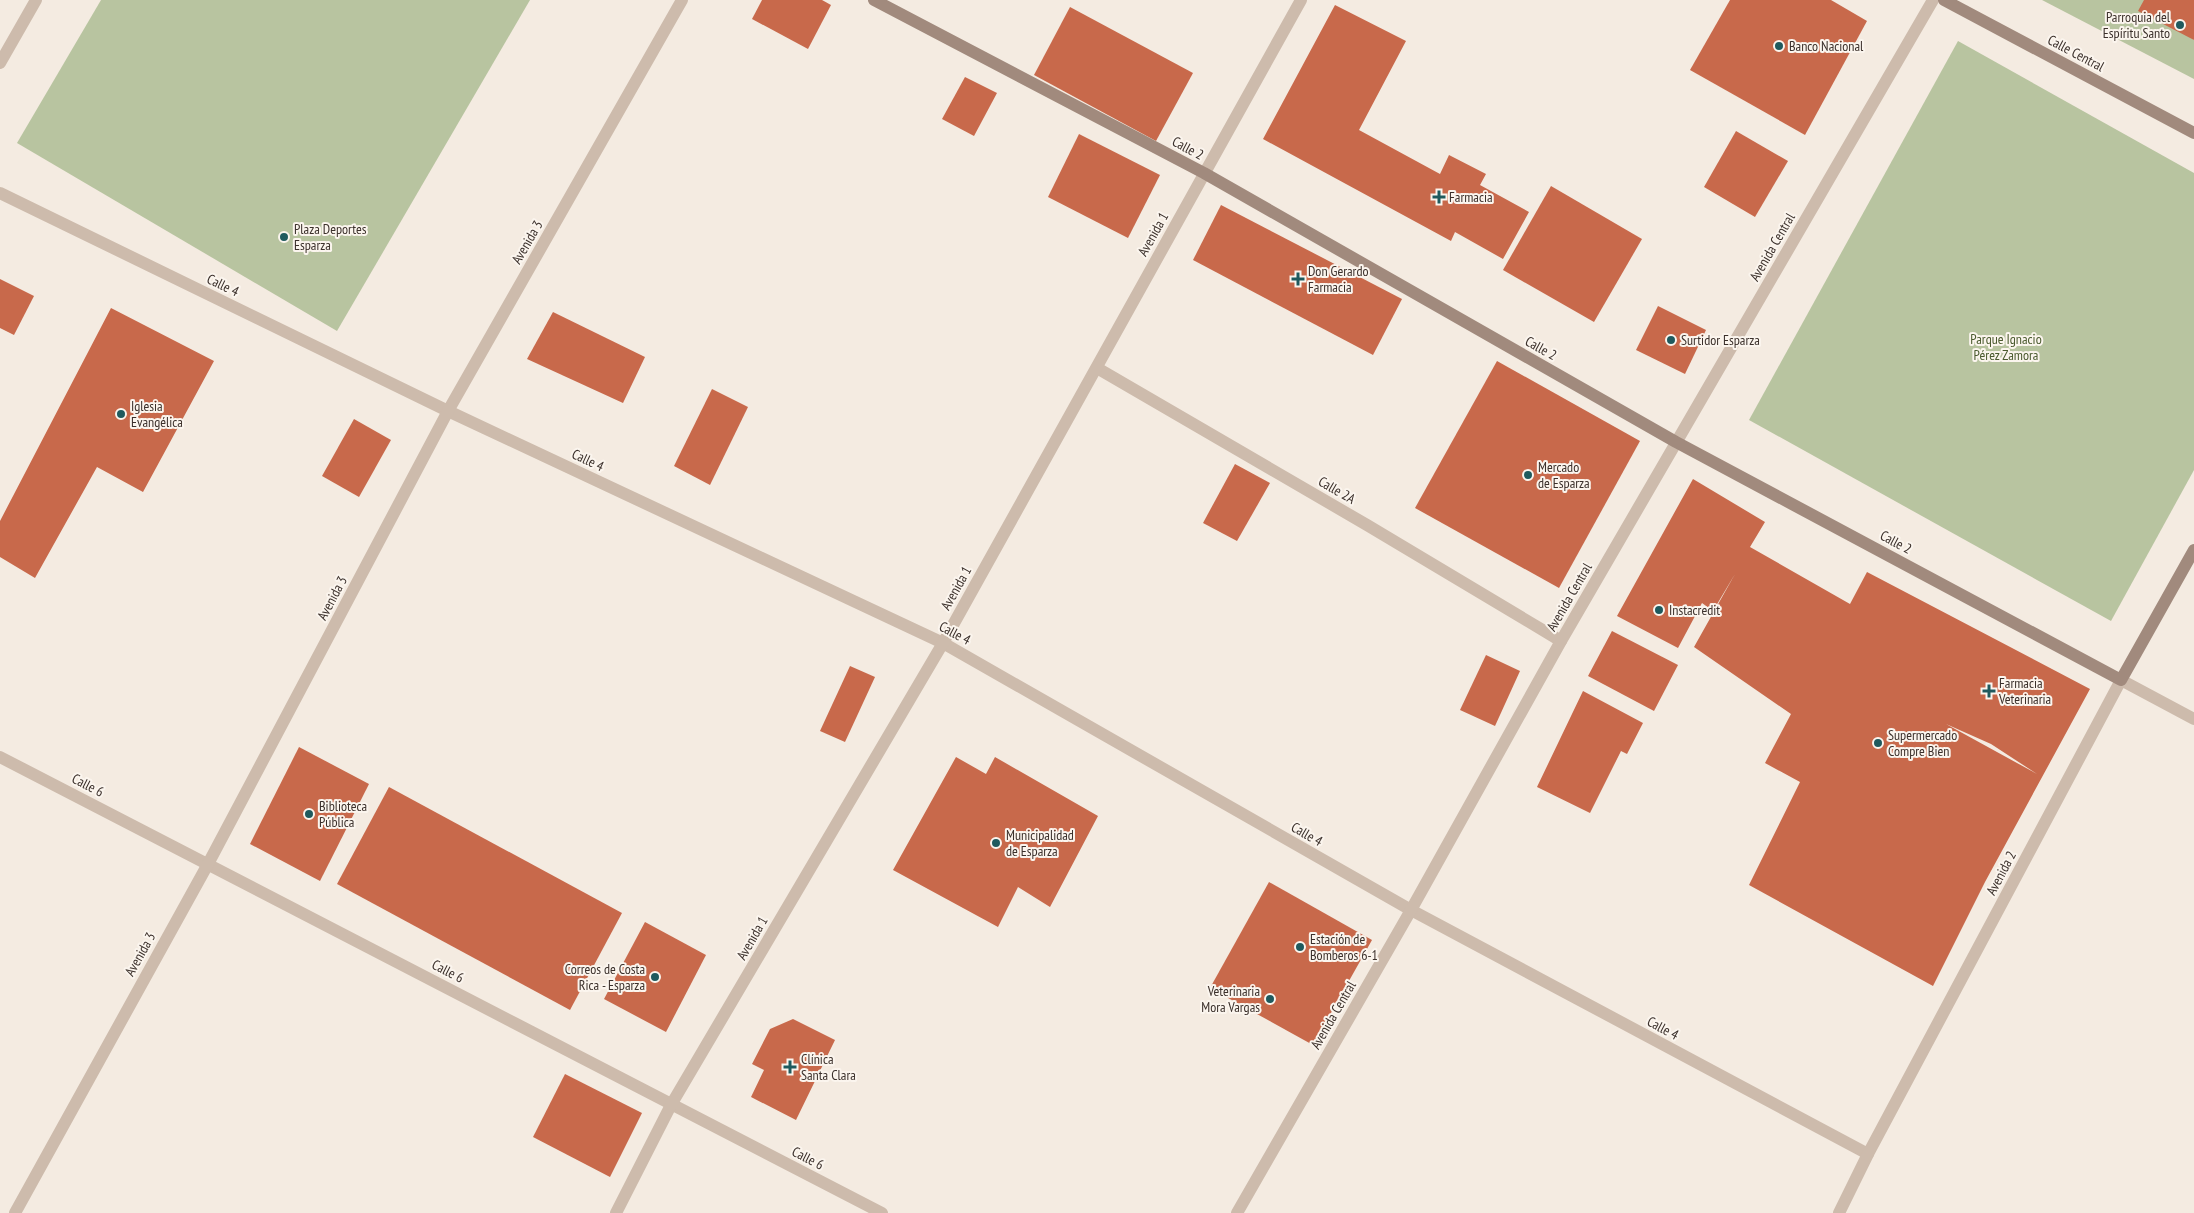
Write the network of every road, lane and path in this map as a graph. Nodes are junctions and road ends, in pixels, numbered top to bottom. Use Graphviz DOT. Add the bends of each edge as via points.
graph roads {
  1 [pos="36,0"];
  2 [pos="682,0"];
  3 [pos="874,0"];
  4 [pos="1301,0"];
  5 [pos="1933,0"];
  6 [pos="1944,0"];
  7 [pos="0,63"];
  8 [pos="2194,133"];
  9 [pos="1204,173"];
  10 [pos="0,194"];
  11 [pos="1096,368"];
  12 [pos="448,411"];
  13 [pos="1676,442"];
  14 [pos="2194,550"];
  15 [pos="1562,641"];
  16 [pos="943,643"];
  17 [pos="2121,680"];
  18 [pos="2194,719"];
  19 [pos="0,757"];
  20 [pos="208,864"];
  21 [pos="1411,910"];
  22 [pos="671,1105"];
  23 [pos="1868,1154"];
  24 [pos="14,1213"];
  25 [pos="616,1213"];
  26 [pos="882,1213"];
  27 [pos="1237,1213"];
  28 [pos="1839,1213"];
  1 -- 7 [label="street"];
  2 -- 12 [label="street, Avenida 3"];
  3 -- 9 [label="street, Calle 2"];
  4 -- 9 [label="street, Avenida 1"];
  5 -- 13 [label="street, Avenida Central"];
  6 -- 8 [label="street, Calle Central"];
  9 -- 11 [label="street, Avenida 1"];
  9 -- 13 [label="street, Calle 2"];
  10 -- 12 [label="street, Calle 4"];
  11 -- 15 [label="street, Calle 2A"];
  11 -- 16 [label="street, Avenida 1"];
  12 -- 16 [label="street, Calle 4"];
  12 -- 20 [label="street, Avenida 3"];
  13 -- 15 [label="street, Avenida Central"];
  13 -- 17 [label="street, Calle 2"];
  14 -- 17 [label="street, Avenida 2"];
  15 -- 21 [label="street, Avenida Central"];
  16 -- 21 [label="street, Calle 4"];
  16 -- 22 [label="street, Avenida 1"];
  17 -- 18 [label="street, Calle 2"];
  17 -- 23 [label="street, Avenida 2"];
  19 -- 20 [label="street, Calle 6"];
  20 -- 22 [label="street, Calle 6"];
  20 -- 24 [label="street, Avenida 3"];
  21 -- 23 [label="street, Calle 4"];
  21 -- 27 [label="street, Avenida Central"];
  22 -- 25 [label="street, Avenida 1"];
  22 -- 26 [label="street, Calle 6"];
  23 -- 28 [label="street, Avenida 2"];
}
